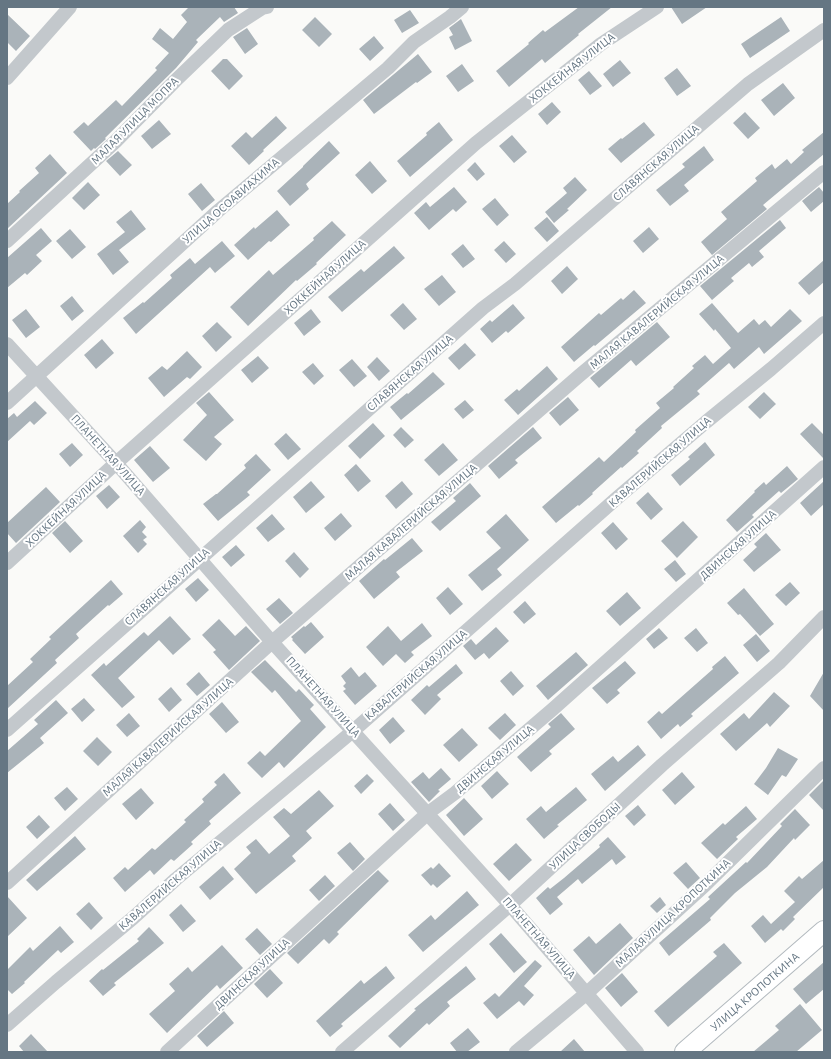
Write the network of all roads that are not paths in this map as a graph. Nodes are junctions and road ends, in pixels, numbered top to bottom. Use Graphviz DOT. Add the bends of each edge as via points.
graph roads {
  1 [pos="70,7"];
  2 [pos="267,7"];
  3 [pos="462,7"];
  4 [pos="657,7"];
  5 [pos="824,30"];
  6 [pos="7,78"];
  7 [pos="824,172"];
  8 [pos="7,241"];
  9 [pos="824,323"];
  10 [pos="7,344"];
  11 [pos="37,376"];
  12 [pos="7,403"];
  13 [pos="116,463"];
  14 [pos="824,467"];
  15 [pos="200,558"];
  16 [pos="7,563"];
  17 [pos="824,617"];
  18 [pos="272,642"];
  19 [pos="7,730"];
  20 [pos="353,731"];
  21 [pos="824,768"];
  22 [pos="428,813"];
  23 [pos="7,883"];
  24 [pos="510,905"];
  25 [pos="824,931"];
  26 [pos="586,993"];
  27 [pos="7,1025"];
  28 [pos="167,1052"];
  29 [pos="342,1052"];
  30 [pos="516,1052"];
  31 [pos="637,1052"];
  32 [pos="684,1052"];
  1 -- 6 [label="street"];
  2 -- 8 [label="street, МАЛАЯ УЛИЦА МОПРА" via="228,30 116,141"];
  3 -- 11 [label="street, УЛИЦА ОСОАВИАХИМА" via="414,42 388,68 218,211"];
  4 -- 13 [label="street, ХОККЕЙНАЯ УЛИЦА" via="601,44 476,143"];
  5 -- 15 [label="street, СЛАВЯНСКАЯ УЛИЦА" via="748,84 515,284 483,308"];
  7 -- 18 [label="street, МАЛАЯ КАВАЛЕРИЙСКАЯ УЛИЦА" via="580,375"];
  9 -- 20 [label="street, КАВАЛЕРИЙСКАЯ УЛИЦА" via="617,498"];
  10 -- 11 [label="street, ПЛАНЕТНАЯ УЛИЦА"];
  11 -- 12 [label="street, УЛИЦА ОСОАВИАХИМА"];
  11 -- 13 [label="street, ПЛАНЕТНАЯ УЛИЦА"];
  13 -- 15 [label="street, ПЛАНЕТНАЯ УЛИЦА"];
  13 -- 16 [label="street, ХОККЕЙНАЯ УЛИЦА"];
  14 -- 22 [label="street, ДВИНСКАЯ УЛИЦА" via="553,709"];
  15 -- 18 [label="street, ПЛАНЕТНАЯ УЛИЦА"];
  15 -- 19 [label="street, СЛАВЯНСКАЯ УЛИЦА"];
  17 -- 24 [label="street, УЛИЦА СВОБОДЫ" via="779,663 662,765"];
  18 -- 20 [label="street, ПЛАНЕТНАЯ УЛИЦА"];
  18 -- 23 [label="street, МАЛАЯ КАВАЛЕРИЙСКАЯ УЛИЦА"];
  20 -- 22 [label="street, ПЛАНЕТНАЯ УЛИЦА"];
  20 -- 27 [label="street, КАВАЛЕРИЙСКАЯ УЛИЦА"];
  21 -- 26 [label="street, МАЛАЯ УЛИЦА КРОПОТКИНА" via="705,885"];
  22 -- 24 [label="street, ПЛАНЕТНАЯ УЛИЦА"];
  22 -- 28 [label="street, ДВИНСКАЯ УЛИЦА"];
  24 -- 26 [label="street, ПЛАНЕТНАЯ УЛИЦА"];
  24 -- 29 [label="street, УЛИЦА СВОБОДЫ"];
  25 -- 32 [label="main road, УЛИЦА КРОПОТКИНА"];
  26 -- 30 [label="street, МАЛАЯ УЛИЦА КРОПОТКИНА"];
  26 -- 31 [label="street, ПЛАНЕТНАЯ УЛИЦА"];
}
